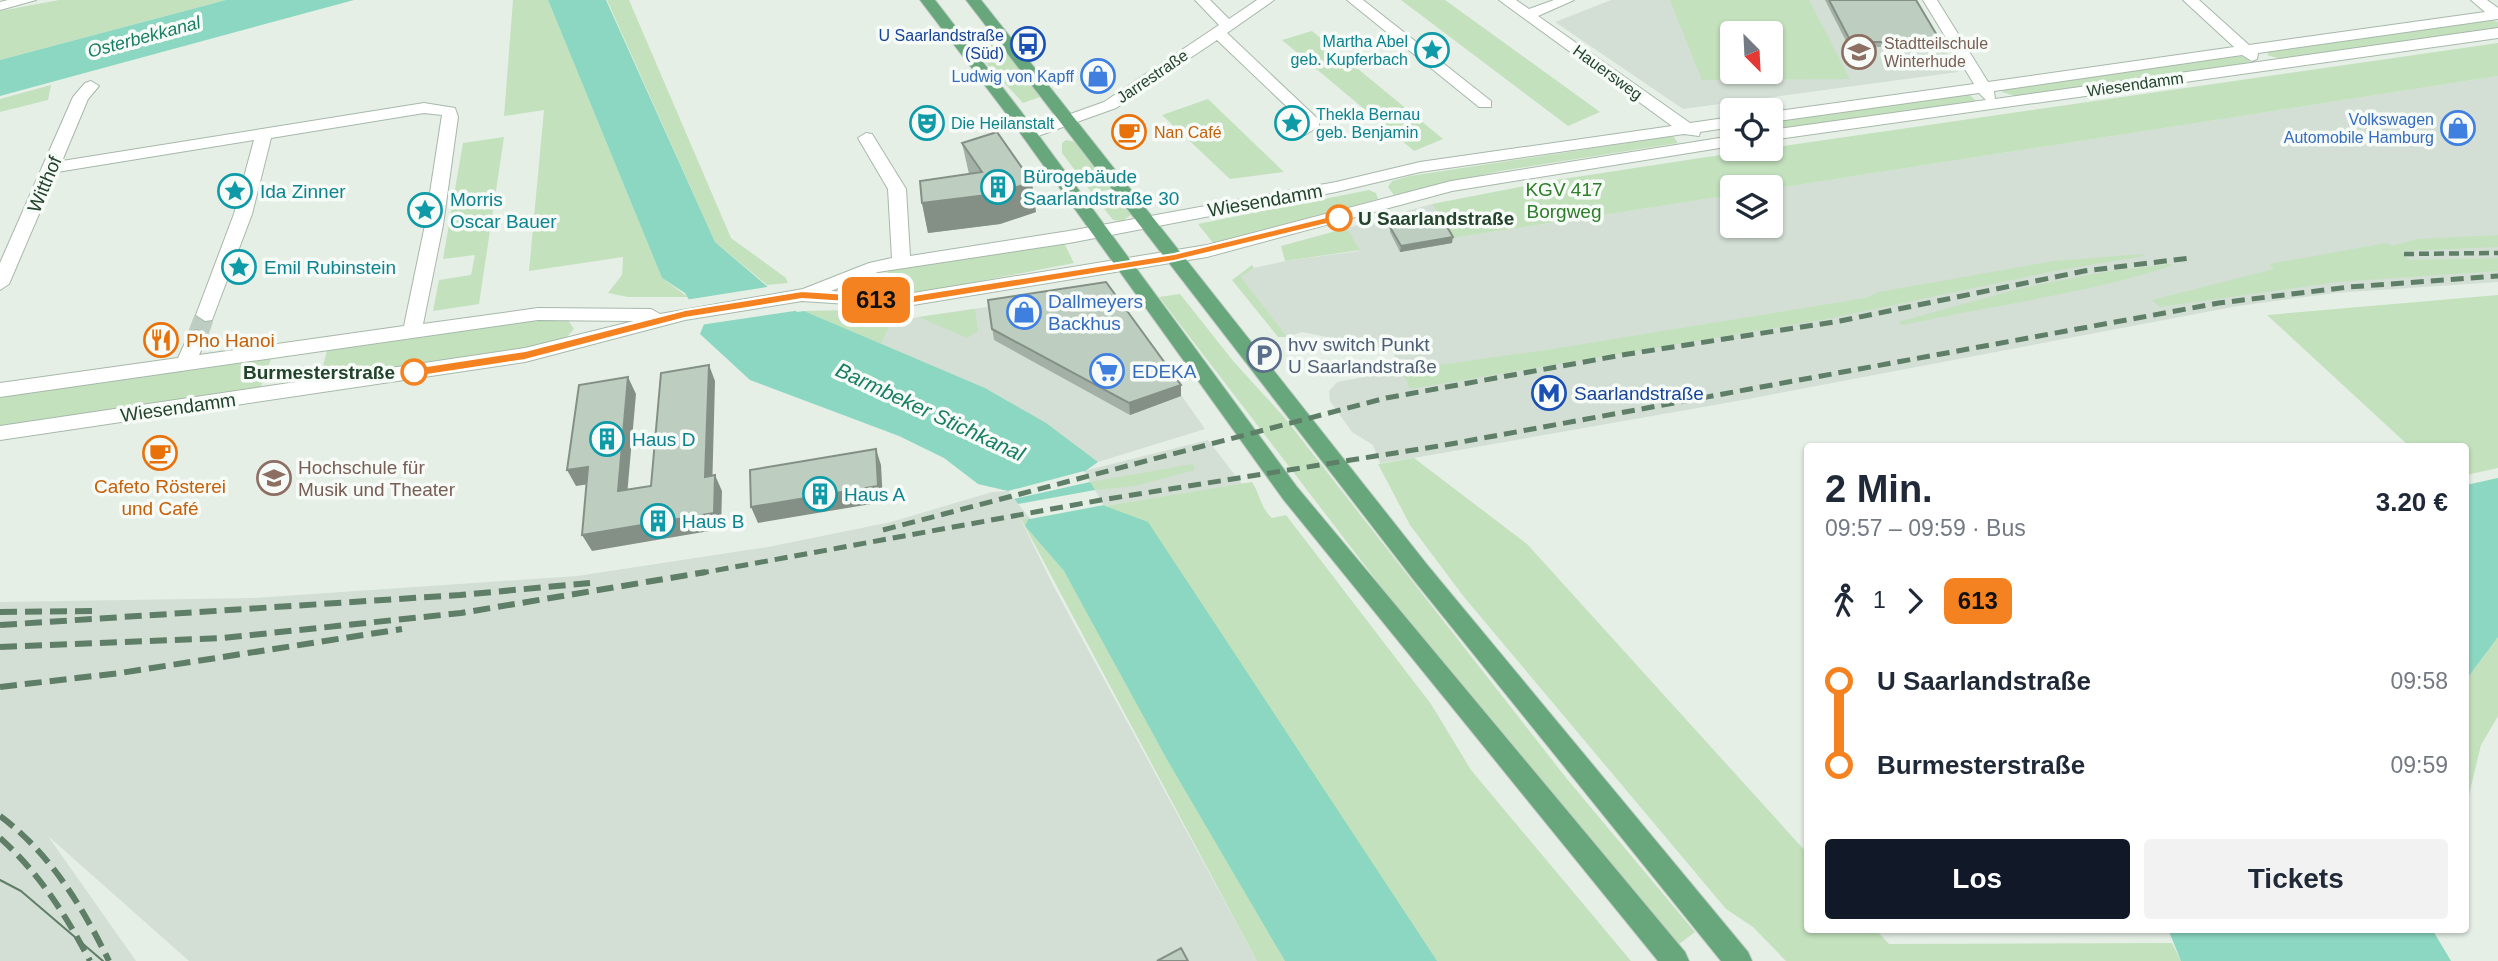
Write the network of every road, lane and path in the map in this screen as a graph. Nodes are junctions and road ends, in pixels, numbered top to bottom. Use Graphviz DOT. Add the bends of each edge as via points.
graph roads {
  1 [pos="29,0"];
  2 [pos="927,0"];
  3 [pos="973,0"];
  4 [pos="1202,0"];
  5 [pos="1267,0"];
  6 [pos="1354,0"];
  7 [pos="1506,0"];
  8 [pos="1567,0"];
  9 [pos="1930,0"];
  10 [pos="2190,0"];
  11 [pos="2477,0"];
  12 [pos="0,6"];
  13 [pos="1528,15"];
  14 [pos="2498,15"];
  15 [pos="1223,29"];
  16 [pos="2498,33"];
  17 [pos="2245,51"];
  18 [pos="2264,66"];
  19 [pos="91,86"];
  20 [pos="1984,87"];
  21 [pos="1485,104"];
  22 [pos="1994,104"];
  23 [pos="1783,115"];
  24 [pos="1069,121"];
  25 [pos="1720,124"];
  26 [pos="1687,129"];
  27 [pos="1300,132"];
  28 [pos="1783,133"];
  29 [pos="264,134"];
  30 [pos="1029,134"];
  31 [pos="866,138"];
  32 [pos="1720,143"];
  33 [pos="1710,144"];
  34 [pos="51,168"];
  35 [pos="1147,222"];
  36 [pos="1099,231"];
  37 [pos="1174,258"];
  38 [pos="901,263"];
  39 [pos="1124,265"];
  40 [pos="0,284"];
  41 [pos="802,295"];
  42 [pos="685,314"];
  43 [pos="205,315"];
  44 [pos="412,332"];
  45 [pos="197,337"];
  46 [pos="186,364"];
  47 [pos="0,390"];
  48 [pos="0,433"];
  49 [pos="1675,961"];
  50 [pos="1738,961"];
  1 -- 12 [label="street"];
  2 -- 30 [label="main road"];
  3 -- 24 [label="main road"];
  4 -- 15 [label="street"];
  5 -- 15 [label="street, Jarrestraße"];
  6 -- 21 [label="street"];
  7 -- 13 [label="street, Hauersweg"];
  8 -- 13 [label="street"];
  9 -- 20 [label="street"];
  10 -- 17 [label="street"];
  11 -- 14 [label="street"];
  13 -- 26 [label="street, Hauersweg"];
  14 -- 17 [label="street, Wiesendamm"];
  15 -- 24 [label="street, Jarrestraße" via="1110,105"];
  15 -- 27 [label="street" via="1313,123"];
  16 -- 18 [label="street, Wiesendamm"];
  17 -- 18 [label="street"];
  17 -- 20 [label="street, Wiesendamm"];
  18 -- 22 [label="street, Wiesendamm"];
  19 -- 34 [label="street, Witthof" via="81,97"];
  20 -- 22 [label="street"];
  20 -- 23 [label="street, Wiesendamm"];
  22 -- 28 [label="street, Wiesendamm"];
  24 -- 30 [label="street, Jarrestraße"];
  24 -- 35 [label="main road"];
  25 -- 26 [label="street, Wiesendamm"];
  26 -- 33 [label="street, Hauersweg"];
  26 -- 35 [label="street, Wiesendamm" via="1420,167"];
  29 -- 34 [label="street"];
  29 -- 43 [label="street" via="243,215"];
  29 -- 44 [label="street" via="424,108 449,111 434,225"];
  30 -- 36 [label="main road"];
  31 -- 38 [label="street" via="897,190"];
  32 -- 33 [label="street, Wiesendamm"];
  33 -- 37 [label="street, Wiesendamm" via="1451,186"];
  34 -- 40 [label="street, Witthof"];
  35 -- 36 [label="street, Wiesendamm"];
  35 -- 37 [label="main road"];
  36 -- 38 [label="street, Wiesendamm"];
  36 -- 39 [label="main road"];
  37 -- 39 [label="street, Wiesendamm"];
  37 -- 50 [label="main road" via="1420,573"];
  38 -- 41 [label="street, Wiesendamm" via="863,270"];
  39 -- 41 [label="street, Wiesendamm" via="903,300"];
  39 -- 49 [label="main road" via="1290,493"];
  41 -- 42 [label="street, Wiesendamm"];
  42 -- 44 [label="street, Wiesendamm" via="551,313"];
  42 -- 48 [label="street, Wiesendamm" via="525,355"];
  44 -- 46 [label="street, Wiesendamm"];
  45 -- 46 [label="street"];
  46 -- 47 [label="street, Wiesendamm"];
}
